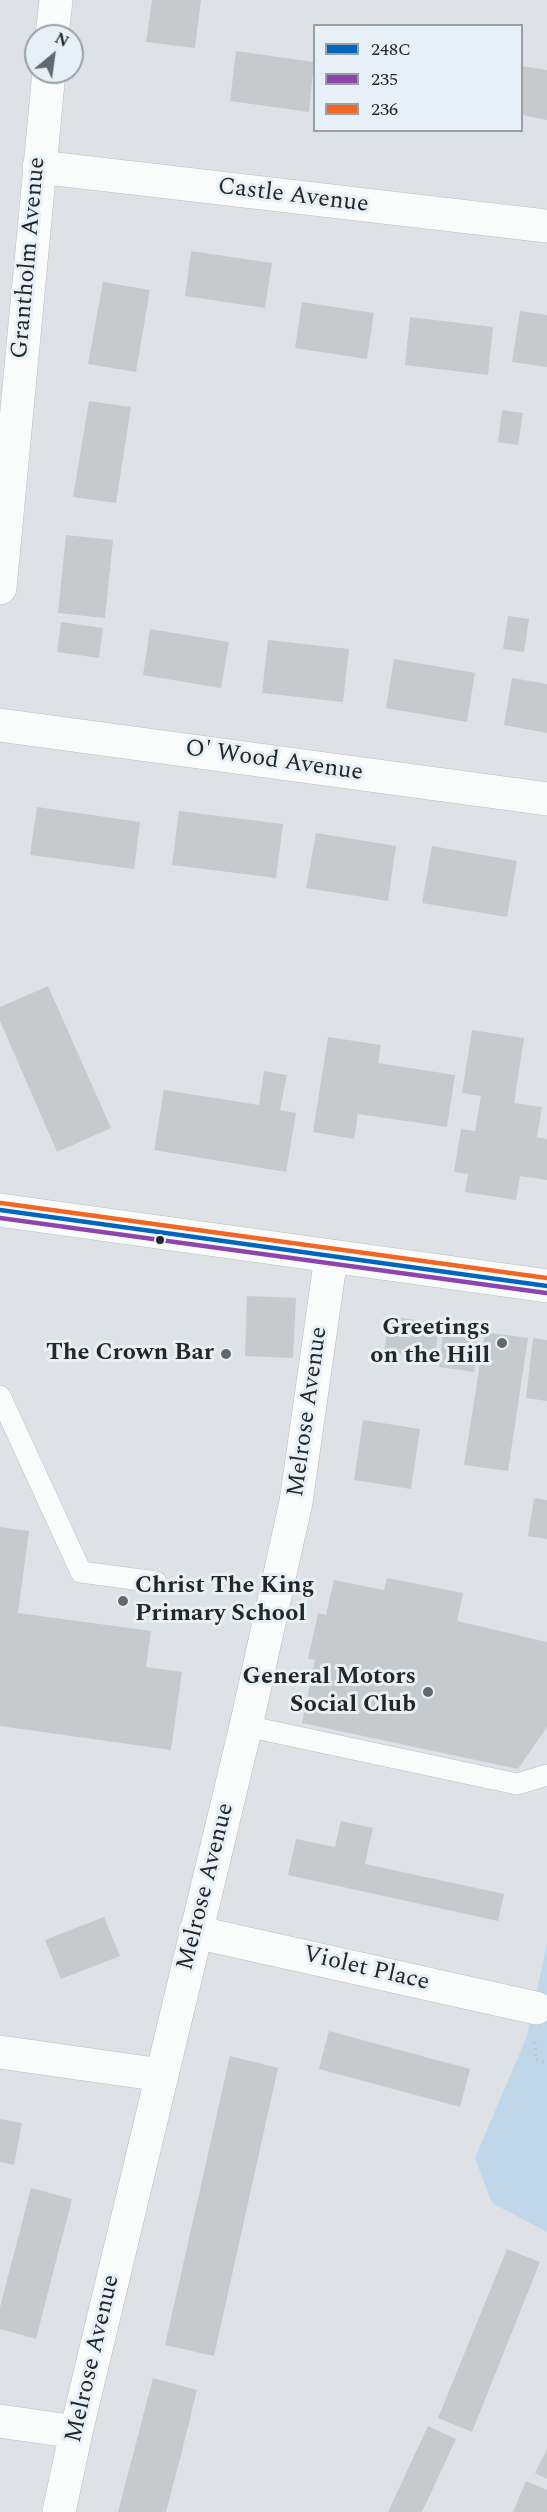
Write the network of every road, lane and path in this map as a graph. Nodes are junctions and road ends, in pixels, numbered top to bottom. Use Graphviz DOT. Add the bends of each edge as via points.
graph roads {
  1 [pos="56,0"];
  2 [pos="53,24"];
  3 [pos="48,84"];
  4 [pos="39,167"];
  5 [pos="547,226"];
  6 [pos="0,588"];
  7 [pos="0,724"];
  8 [pos="547,799"];
  9 [pos="0,1210"];
  10 [pos="331,1257"];
  11 [pos="547,1286"];
  12 [pos="0,1396"];
  13 [pos="156,1582"];
  14 [pos="246,1726"];
  15 [pos="547,1775"];
  16 [pos="195,1932"];
  17 [pos="536,2008"];
  18 [pos="0,2052"];
  19 [pos="162,2075"];
  20 [pos="0,2421"];
  21 [pos="76,2432"];
  22 [pos="59,2512"];
  1 -- 2 [label="street"];
  3 -- 4 [label="street, Grantholm Avenue"];
  4 -- 5 [label="street, Castle Avenue"];
  4 -- 6 [label="street, Grantholm Avenue"];
  7 -- 8 [label="street, O' Wood Avenue"];
  9 -- 10 [label="street"];
  10 -- 11 [label="street"];
  10 -- 14 [label="street, Melrose Avenue" via="296,1502"];
  12 -- 13 [label="lane" via="81,1572"];
  14 -- 15 [label="lane" via="517,1784"];
  14 -- 16 [label="street, Melrose Avenue"];
  16 -- 17 [label="street, Violet Place"];
  16 -- 19 [label="street, Melrose Avenue"];
  18 -- 19 [label="street"];
  19 -- 21 [label="street, Melrose Avenue"];
  20 -- 21 [label="street"];
  21 -- 22 [label="street, Melrose Avenue"];
}
